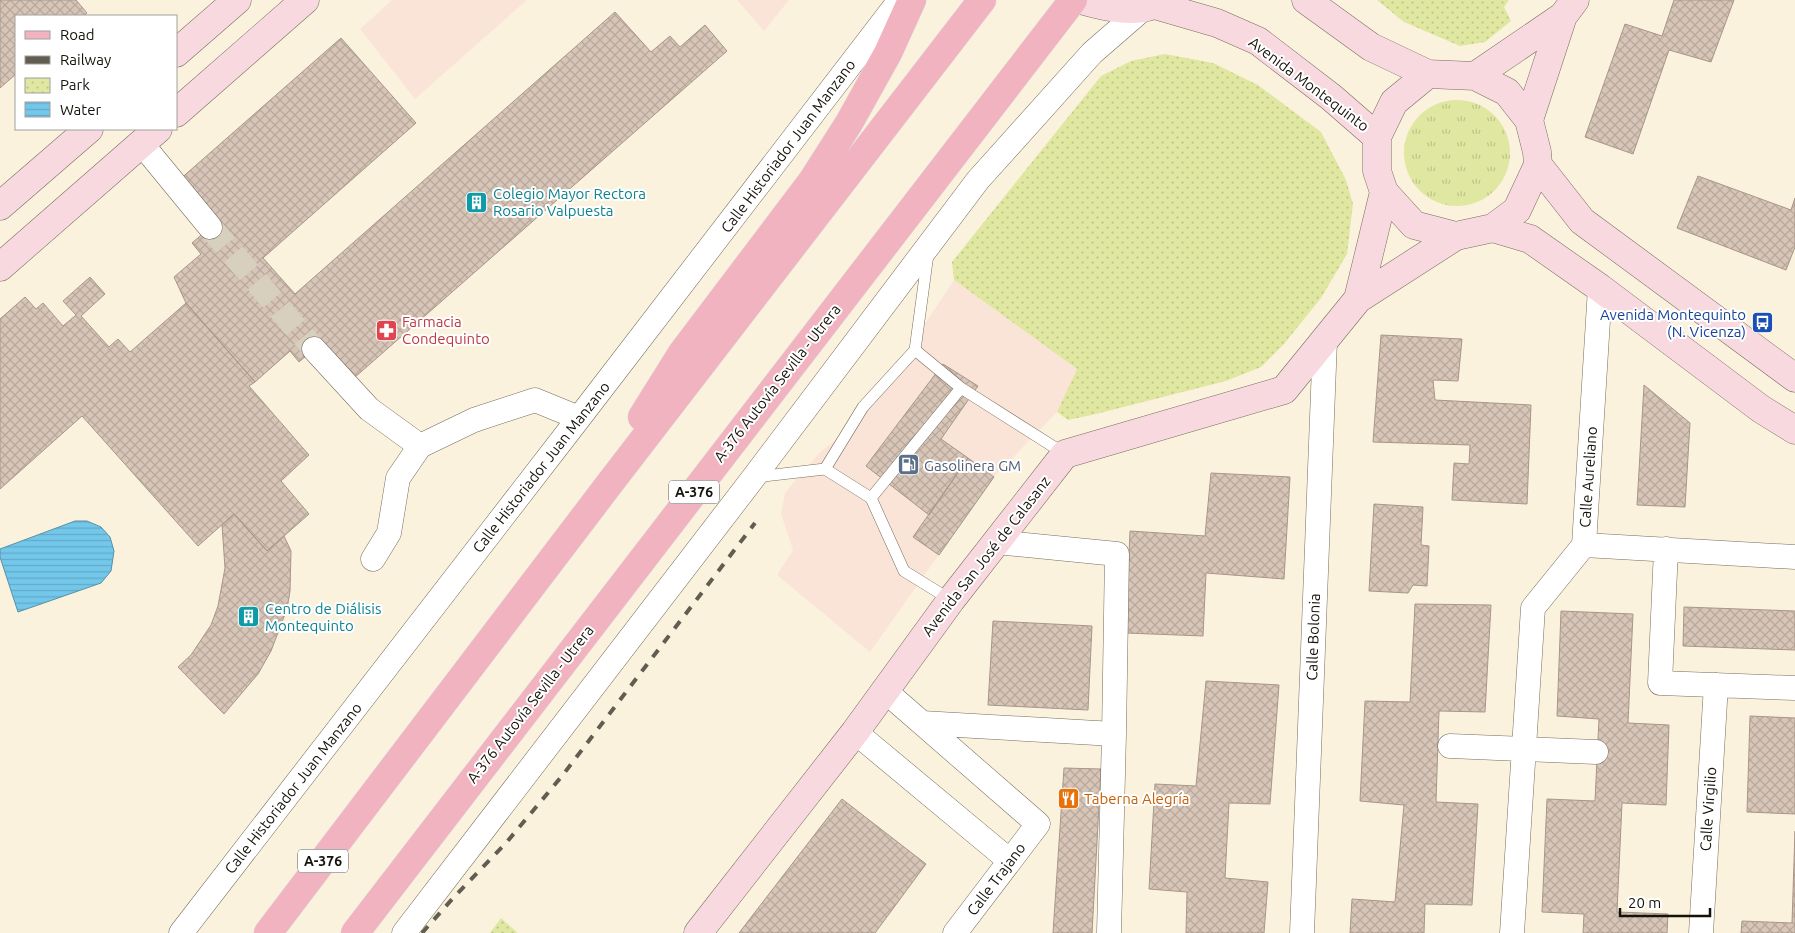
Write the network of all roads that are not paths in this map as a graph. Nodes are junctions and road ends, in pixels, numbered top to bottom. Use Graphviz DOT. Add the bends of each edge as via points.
graph roads {
  1 [pos="238,0"];
  2 [pos="305,0"];
  3 [pos="900,0"];
  4 [pos="912,0"];
  5 [pos="982,0"];
  6 [pos="1072,0"];
  7 [pos="1081,0"];
  8 [pos="1306,0"];
  9 [pos="1154,4"];
  10 [pos="1569,8"];
  11 [pos="178,51"];
  12 [pos="1428,74"];
  13 [pos="1475,76"];
  14 [pos="178,110"];
  15 [pos="1530,120"];
  16 [pos="88,130"];
  17 [pos="149,136"];
  18 [pos="1377,137"];
  19 [pos="1538,165"];
  20 [pos="1384,192"];
  21 [pos="0,206"];
  22 [pos="210,227"];
  23 [pos="1493,228"];
  24 [pos="1456,236"];
  25 [pos="930,243"];
  26 [pos="0,267"];
  27 [pos="1600,288"];
  28 [pos="1358,299"];
  29 [pos="1325,340"];
  30 [pos="314,349"];
  31 [pos="915,350"];
  32 [pos="1795,378"];
  33 [pos="961,388"];
  34 [pos="579,418"];
  35 [pos="1795,430"];
  36 [pos="420,446"];
  37 [pos="1065,454"];
  38 [pos="825,469"];
  39 [pos="754,478"];
  40 [pos="610,483"];
  41 [pos="871,498"];
  42 [pos="996,542"];
  43 [pos="1584,545"];
  44 [pos="1666,549"];
  45 [pos="1795,557"];
  46 [pos="373,559"];
  47 [pos="951,600"];
  48 [pos="1716,685"];
  49 [pos="1795,688"];
  50 [pos="884,690"];
  51 [pos="922,723"];
  52 [pos="855,732"];
  53 [pos="1114,734"];
  54 [pos="1450,746"];
  55 [pos="1524,750"];
  56 [pos="1596,752"];
  57 [pos="1010,861"];
  58 [pos="181,933"];
  59 [pos="268,933"];
  60 [pos="355,933"];
  61 [pos="404,933"];
  62 [pos="698,933"];
  63 [pos="955,933"];
  64 [pos="1109,933"];
  65 [pos="1302,933"];
  66 [pos="1512,933"];
  67 [pos="1700,933"];
  1 -- 11 [label="street"];
  2 -- 14 [label="street"];
  3 -- 34 [label="street, Calle Historiador Juan Manzano"];
  4 -- 40 [label="main road" via="888,54 850,123 812,181 682,353 643,417"];
  5 -- 40 [label="main road, A-376"];
  6 -- 60 [label="main road, A-376 Autovía Sevilla - Utrera / A-376"];
  7 -- 9 [label="street, Avenida Montequinto" via="1124,8"];
  8 -- 12 [label="street" via="1371,47"];
  9 -- 18 [label="street, Avenida Montequinto" via="1217,23 1258,41"];
  9 -- 25 [label="street" via="1092,53 978,180"];
  10 -- 13 [label="street"];
  10 -- 15 [label="street"];
  12 -- 13 [label="street"];
  12 -- 18 [label="street" via="1394,102"];
  13 -- 15 [label="street" via="1507,92"];
  15 -- 19 [label="street"];
  16 -- 21 [label="street"];
  17 -- 22 [label="street"];
  17 -- 26 [label="street"];
  18 -- 20 [label="street" via="1377,171"];
  19 -- 23 [label="street" via="1517,210"];
  19 -- 32 [label="street" via="1582,221"];
  20 -- 24 [label="street" via="1414,225"];
  20 -- 28 [label="street"];
  23 -- 24 [label="street"];
  23 -- 27 [label="street" via="1530,239"];
  24 -- 28 [label="street"];
  25 -- 31 [label="lane"];
  25 -- 39 [label="street"];
  27 -- 35 [label="street" via="1761,410"];
  27 -- 43 [label="street, Calle Aureliano"];
  28 -- 29 [label="street"];
  29 -- 37 [label="street" via="1284,390"];
  29 -- 65 [label="street, Calle Bolonia"];
  30 -- 36 [label="street" via="369,409"];
  31 -- 33 [label="lane"];
  31 -- 38 [label="lane" via="863,407"];
  33 -- 37 [label="lane"];
  33 -- 41 [label="lane"];
  34 -- 36 [label="street" via="535,400 474,420"];
  34 -- 58 [label="street, Calle Historiador Juan Manzano"];
  36 -- 46 [label="street" via="398,478 389,533"];
  37 -- 42 [label="street, Avenida San José de Calasanz"];
  38 -- 39 [label="lane"];
  38 -- 41 [label="lane"];
  39 -- 61 [label="street"];
  40 -- 59 [label="main road, A-376"];
  41 -- 47 [label="lane" via="904,571"];
  42 -- 47 [label="street, Avenida San José de Calasanz"];
  42 -- 53 [label="street" via="1117,554"];
  43 -- 44 [label="street, Calle Aureliano"];
  43 -- 55 [label="street" via="1533,608"];
  44 -- 45 [label="street, Calle Aureliano"];
  44 -- 48 [label="street" via="1660,683"];
  47 -- 50 [label="street, Avenida San José de Calasanz"];
  48 -- 49 [label="street"];
  48 -- 67 [label="street, Calle Virgilio"];
  50 -- 51 [label="street"];
  50 -- 52 [label="street, Avenida San José de Calasanz"];
  51 -- 53 [label="street"];
  51 -- 57 [label="street, Calle Trajano" via="1038,824"];
  52 -- 57 [label="street"];
  52 -- 62 [label="street, Avenida San José de Calasanz"];
  53 -- 64 [label="street"];
  54 -- 55 [label="street"];
  55 -- 56 [label="street"];
  55 -- 66 [label="street"];
  57 -- 63 [label="street, Calle Trajano"];
}
